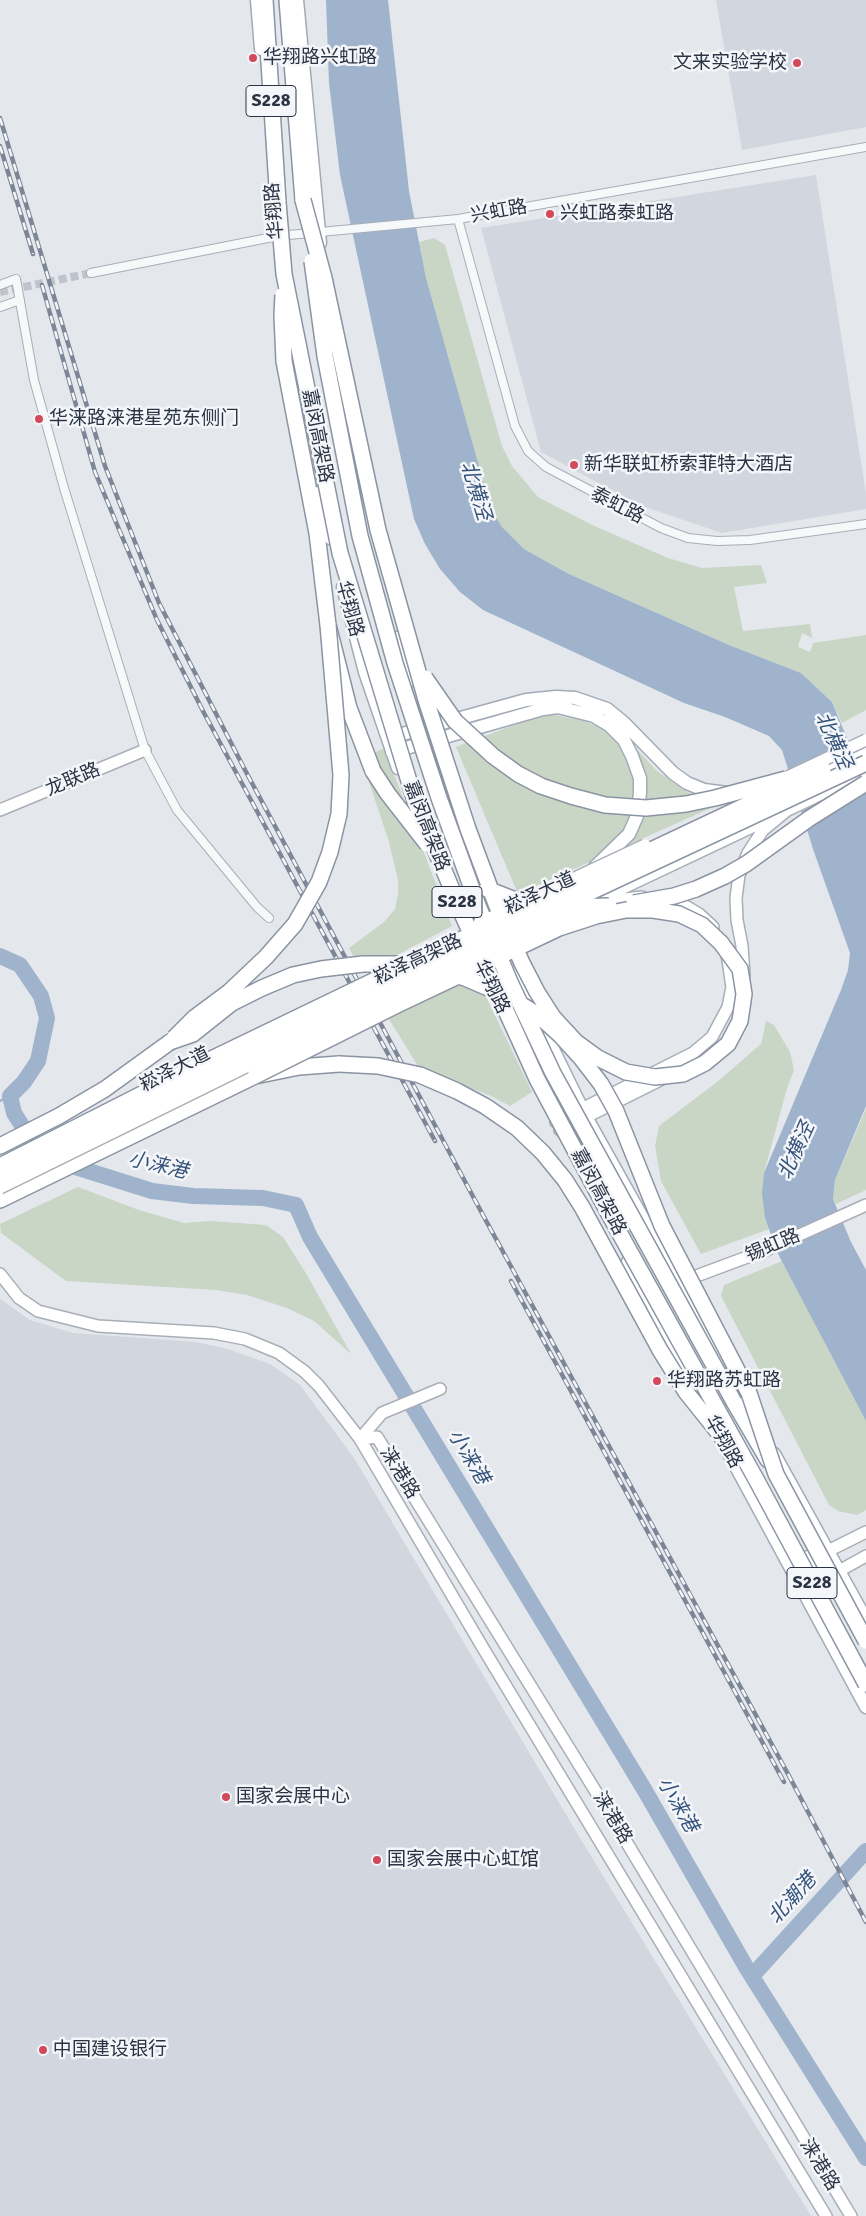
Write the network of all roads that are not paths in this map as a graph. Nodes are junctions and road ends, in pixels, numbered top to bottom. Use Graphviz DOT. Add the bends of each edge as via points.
graph roads {
  1 [pos="256,0"];
  2 [pos="265,0"];
  3 [pos="287,0"];
  4 [pos="297,0"];
  5 [pos="866,147"];
  6 [pos="303,200"];
  7 [pos="458,219"];
  8 [pos="319,234"];
  9 [pos="278,236"];
  10 [pos="90,273"];
  11 [pos="284,274"];
  12 [pos="0,284"];
  13 [pos="20,300"];
  14 [pos="0,307"];
  15 [pos="866,524"];
  16 [pos="328,625"];
  17 [pos="416,663"];
  18 [pos="423,728"];
  19 [pos="388,738"];
  20 [pos="866,740"];
  21 [pos="427,742"];
  22 [pos="866,748"];
  23 [pos="145,750"];
  24 [pos="392,752"];
  25 [pos="866,763"];
  26 [pos="823,769"];
  27 [pos="866,772"];
  28 [pos="866,783"];
  29 [pos="755,793"];
  30 [pos="791,808"];
  31 [pos="0,810"];
  32 [pos="593,869"];
  33 [pos="592,903"];
  34 [pos="269,918"];
  35 [pos="170,1042"];
  36 [pos="255,1076"];
  37 [pos="584,1113"];
  38 [pos="558,1126"];
  39 [pos="0,1146"];
  40 [pos="0,1159"];
  41 [pos="0,1166"];
  42 [pos="0,1179"];
  43 [pos="0,1188"];
  44 [pos="0,1200"];
  45 [pos="866,1205"];
  46 [pos="0,1274"];
  47 [pos="679,1283"];
  48 [pos="440,1389"];
  49 [pos="360,1439"];
  50 [pos="776,1474"];
  51 [pos="757,1481"];
  52 [pos="866,1532"];
  53 [pos="828,1551"];
  54 [pos="866,1556"];
  55 [pos="788,1562"];
  56 [pos="839,1570"];
  57 [pos="866,1620"];
  58 [pos="866,1641"];
  59 [pos="866,1684"];
  60 [pos="866,1707"];
  61 [pos="842,2202"];
  62 [pos="826,2216"];
  63 [pos="846,2216"];
  64 [pos="850,2216"];
  1 -- 9 [label="main road, 华翔路"];
  2 -- 11 [label="highway, 嘉闵高架路 / S228, bridge"];
  3 -- 6 [label="highway, 嘉闵高架路 / S228"];
  4 -- 8 [label="main road, 华翔路"];
  5 -- 7 [label="street, 兴虹路"];
  6 -- 17 [label="highway, bridge" via="324,278 378,530"];
  6 -- 50 [label="highway, 嘉闵高架路 / S228, bridge" via="325,356 360,536 395,664 479,908 553,1073 654,1260"];
  7 -- 8 [label="street, 兴虹路"];
  7 -- 15 [label="street, 泰虹路" via="515,426 528,451 546,467 661,528 688,538 750,540"];
  8 -- 9 [label="street, 兴虹路"];
  8 -- 18 [label="main road, 华翔路" via="331,353 363,523"];
  9 -- 10 [label="street, 兴虹路"];
  9 -- 19 [label="main road, 华翔路" via="294,359 326,522 366,672"];
  11 -- 16 [label="highway, bridge" via="284,361 317,533"];
  11 -- 51 [label="highway, 嘉闵高架路 / S228, bridge" via="340,553 415,801 537,1079"];
  12 -- 13 [label="street" via="16,279"];
  13 -- 14 [label="street"];
  13 -- 23 [label="street" via="34,380"];
  16 -- 28 [label="highway, bridge" via="359,737 373,771 388,794 439,858 486,888 515,900 540,906 599,907 674,896 696,889 746,864"];
  16 -- 35 [label="highway, bridge" via="342,775 339,814 324,867 314,891 289,931 266,957"];
  17 -- 26 [label="highway, bridge" via="438,698 471,738 518,774 542,786 605,805 646,808 686,804"];
  17 -- 36 [label="highway, bridge" via="468,829 496,904 504,921 515,946 518,954 522,963 553,1017 576,1042 598,1058 626,1072 655,1077 683,1074 705,1063 728,1044 740,1021 744,994 740,969 702,924 679,914 626,910 596,916 532,940 523,945 514,949 397,1005"];
  18 -- 19 [label="main road"];
  18 -- 21 [label="main road, 华翔路"];
  18 -- 29 [label="main road, bridge" via="526,700 575,698 607,709 687,783 720,794"];
  19 -- 24 [label="main road, 华翔路"];
  20 -- 29 [label="main road, 崧泽大道, bridge"];
  21 -- 24 [label="main road"];
  21 -- 32 [label="main road, bridge" via="558,707 594,716 609,725 632,756 640,778 640,794 637,816 629,834"];
  21 -- 37 [label="main road, 华翔路" via="524,992"];
  22 -- 26 [label="highway, 崧泽高架路"];
  23 -- 31 [label="main road, 龙联路"];
  23 -- 34 [label="street" via="177,810"];
  24 -- 38 [label="main road, 华翔路" via="459,920"];
  25 -- 42 [label="highway, 崧泽高架路, bridge" via="377,992"];
  26 -- 41 [label="highway, 崧泽高架路, bridge" via="356,989"];
  27 -- 30 [label="main road, 崧泽大道"];
  29 -- 32 [label="main road, 崧泽大道, bridge"];
  30 -- 33 [label="main road, 崧泽大道"];
  30 -- 37 [label="main road, bridge" via="763,830 739,875 736,920 745,971 740,1010 726,1038 699,1061"];
  32 -- 40 [label="main road, 崧泽大道, bridge" via="197,1058"];
  33 -- 37 [label="main road, bridge" via="654,896 682,904 699,914 723,941 732,988 728,1007 712,1037 694,1053"];
  33 -- 43 [label="main road, 崧泽大道, bridge" via="380,1001"];
  35 -- 39 [label="highway" via="105,1089"];
  35 -- 50 [label="highway, bridge" via="193,1034 232,1003 285,978 363,964 427,967 465,978 538,1015 581,1058 616,1111 662,1226 749,1393"];
  36 -- 44 [label="highway"];
  36 -- 51 [label="highway, bridge" via="299,1067 378,1066 420,1075 456,1090 517,1128 565,1180 686,1392"];
  37 -- 38 [label="main road"];
  37 -- 47 [label="main road, 华翔路"];
  38 -- 55 [label="main road, 华翔路" via="670,1345"];
  45 -- 47 [label="main road, 锡虹路" via="766,1250"];
  46 -- 49 [label="main road" via="19,1298 38,1311 81,1324 214,1333 245,1339 279,1353 319,1386"];
  47 -- 53 [label="main road, 华翔路"];
  48 -- 49 [label="main road" via="382,1413"];
  49 -- 61 [label="main road, 涞港路" via="377,1437 609,1813"];
  49 -- 62 [label="main road"];
  50 -- 58 [label="highway, 嘉闵高架路 / S228, bridge"];
  51 -- 59 [label="highway, 嘉闵高架路 / S228, bridge"];
  52 -- 53 [label="main road"];
  53 -- 55 [label="main road"];
  53 -- 56 [label="main road, 华翔路"];
  54 -- 56 [label="main road"];
  55 -- 56 [label="main road"];
  55 -- 60 [label="main road, 华翔路"];
  56 -- 57 [label="main road, 华翔路"];
  61 -- 63 [label="main road"];
  61 -- 64 [label="main road, 涞港路"];
}
